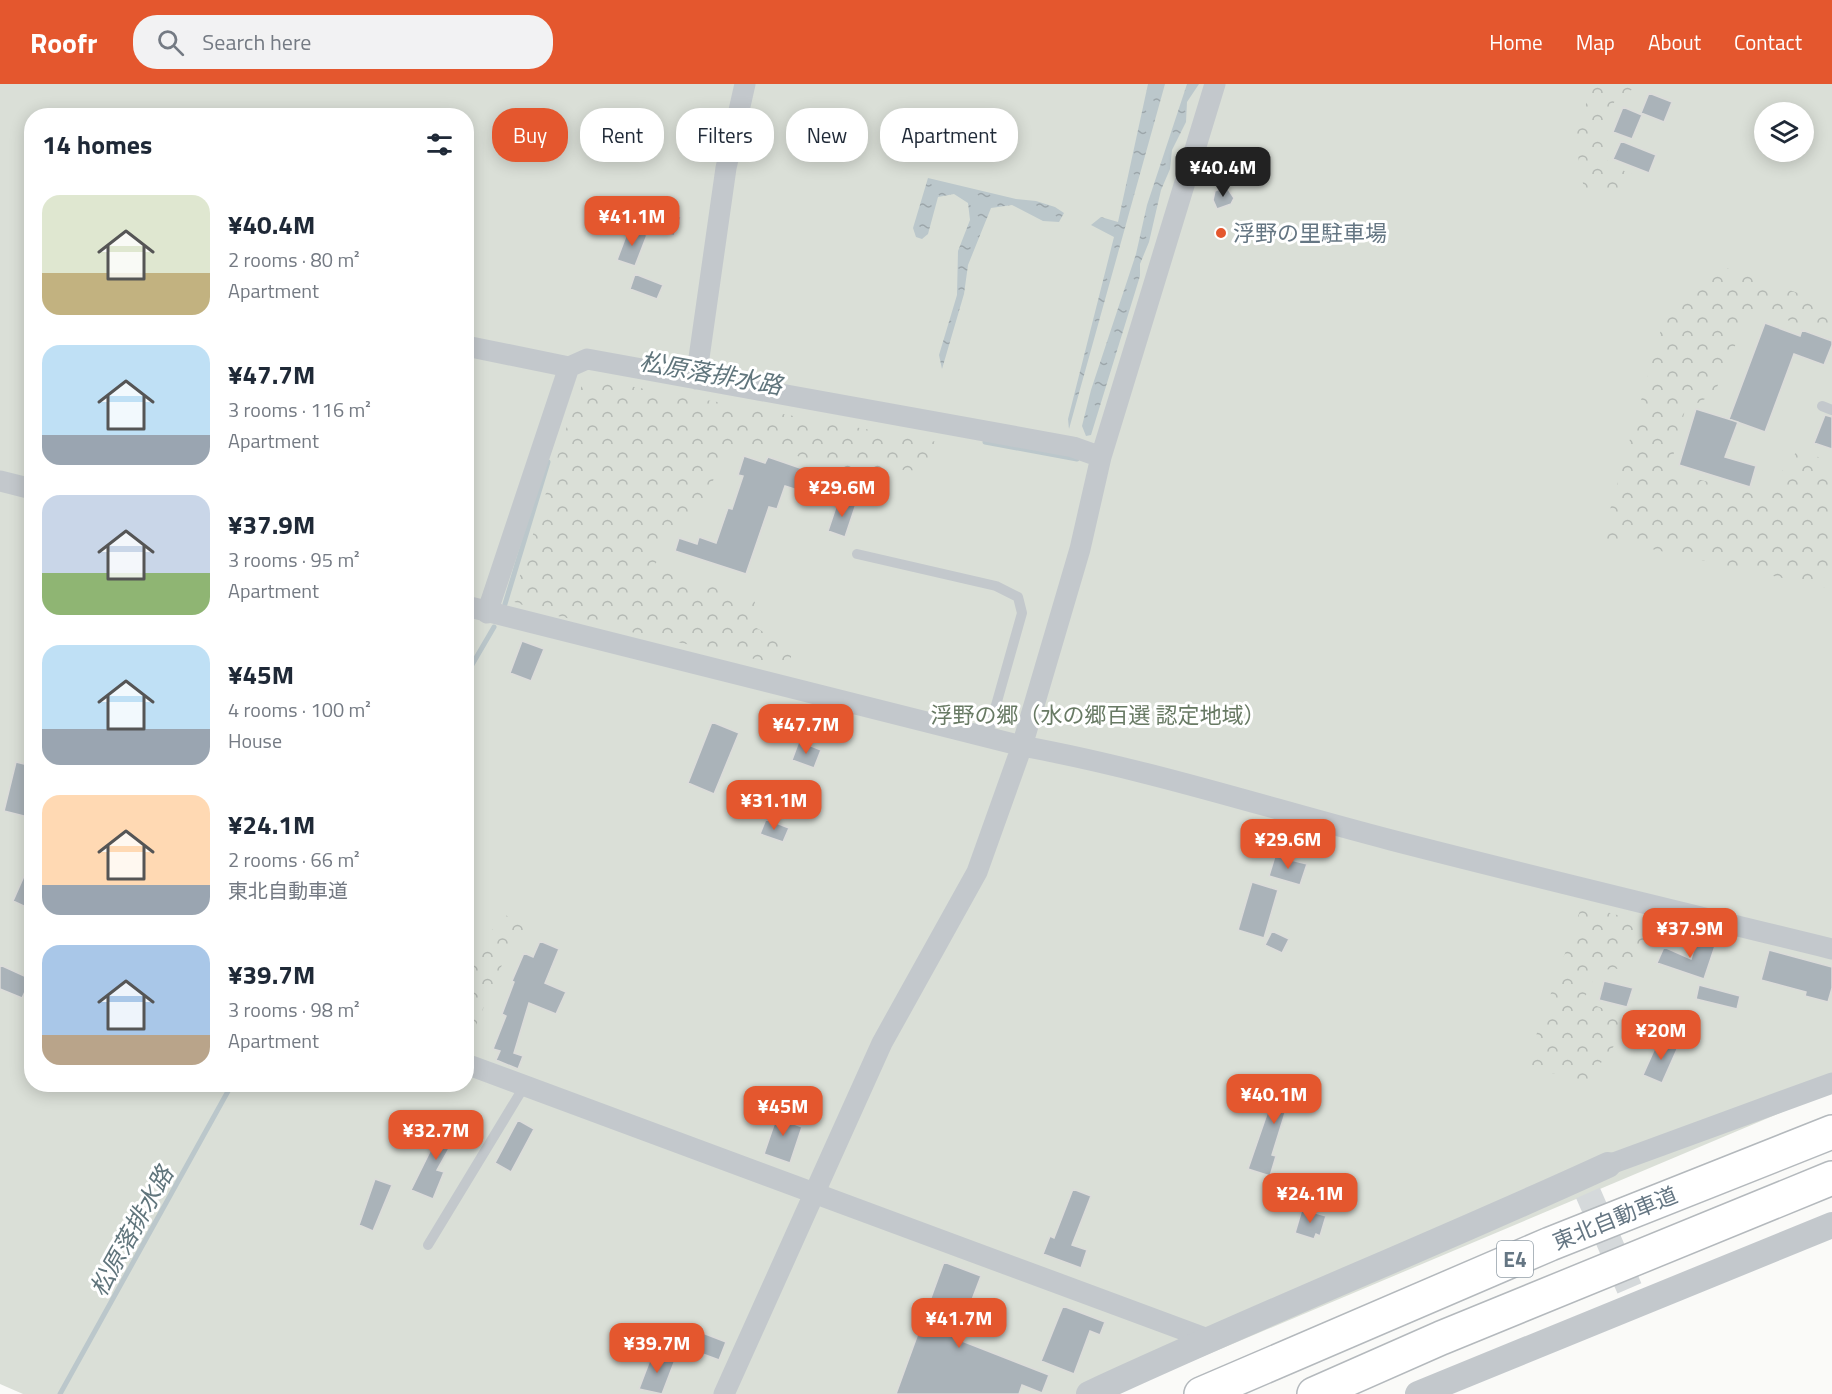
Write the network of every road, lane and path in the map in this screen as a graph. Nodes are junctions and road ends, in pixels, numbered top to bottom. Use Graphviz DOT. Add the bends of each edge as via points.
graph roads {
  1 [pos="745,84"];
  2 [pos="1215,84"];
  3 [pos="474,348"];
  4 [pos="568,367"];
  5 [pos="696,379"];
  6 [pos="1101,457"];
  7 [pos="0,481"];
  8 [pos="24,487"];
  9 [pos="857,554"];
  10 [pos="474,609"];
  11 [pos="487,613"];
  12 [pos="987,737"];
  13 [pos="1022,746"];
  14 [pos="1832,949"];
  15 [pos="474,1067"];
  16 [pos="1832,1083"];
  17 [pos="525,1085"];
  18 [pos="1832,1132"];
  19 [pos="1608,1165"];
  20 [pos="1832,1178"];
  21 [pos="815,1194"];
  22 [pos="1832,1225"];
  23 [pos="428,1245"];
  24 [pos="1208,1338"];
  25 [pos="724,1394"];
  26 [pos="1089,1394"];
  27 [pos="1201,1394"];
  28 [pos="1314,1394"];
  29 [pos="1418,1394"];
  1 -- 5 [label="street" via="726,168"];
  2 -- 6 [label="street"];
  3 -- 4 [label="street"];
  4 -- 5 [label="street" via="587,359"];
  4 -- 11 [label="street"];
  5 -- 6 [label="street" via="1073,447"];
  6 -- 13 [label="street" via="1080,549"];
  7 -- 8 [label="street"];
  9 -- 12 [label="lane" via="996,586 1018,597 1022,613"];
  10 -- 11 [label="street"];
  11 -- 12 [label="street"];
  12 -- 13 [label="street"];
  13 -- 14 [label="street" via="1108,762 1390,840"];
  13 -- 21 [label="street" via="977,872 882,1043"];
  15 -- 17 [label="street"];
  16 -- 19 [label="street"];
  17 -- 21 [label="street"];
  17 -- 23 [label="lane"];
  18 -- 27 [label="highway, 東北自動車道 / E4" via="1550,1244"];
  19 -- 24 [label="street" via="1585,1185"];
  20 -- 28 [label="highway, 東北自動車道 / E4" via="1462,1329"];
  21 -- 24 [label="street"];
  21 -- 25 [label="street"];
  22 -- 29 [label="street" via="1634,1297"];
  24 -- 26 [label="street"];
}
